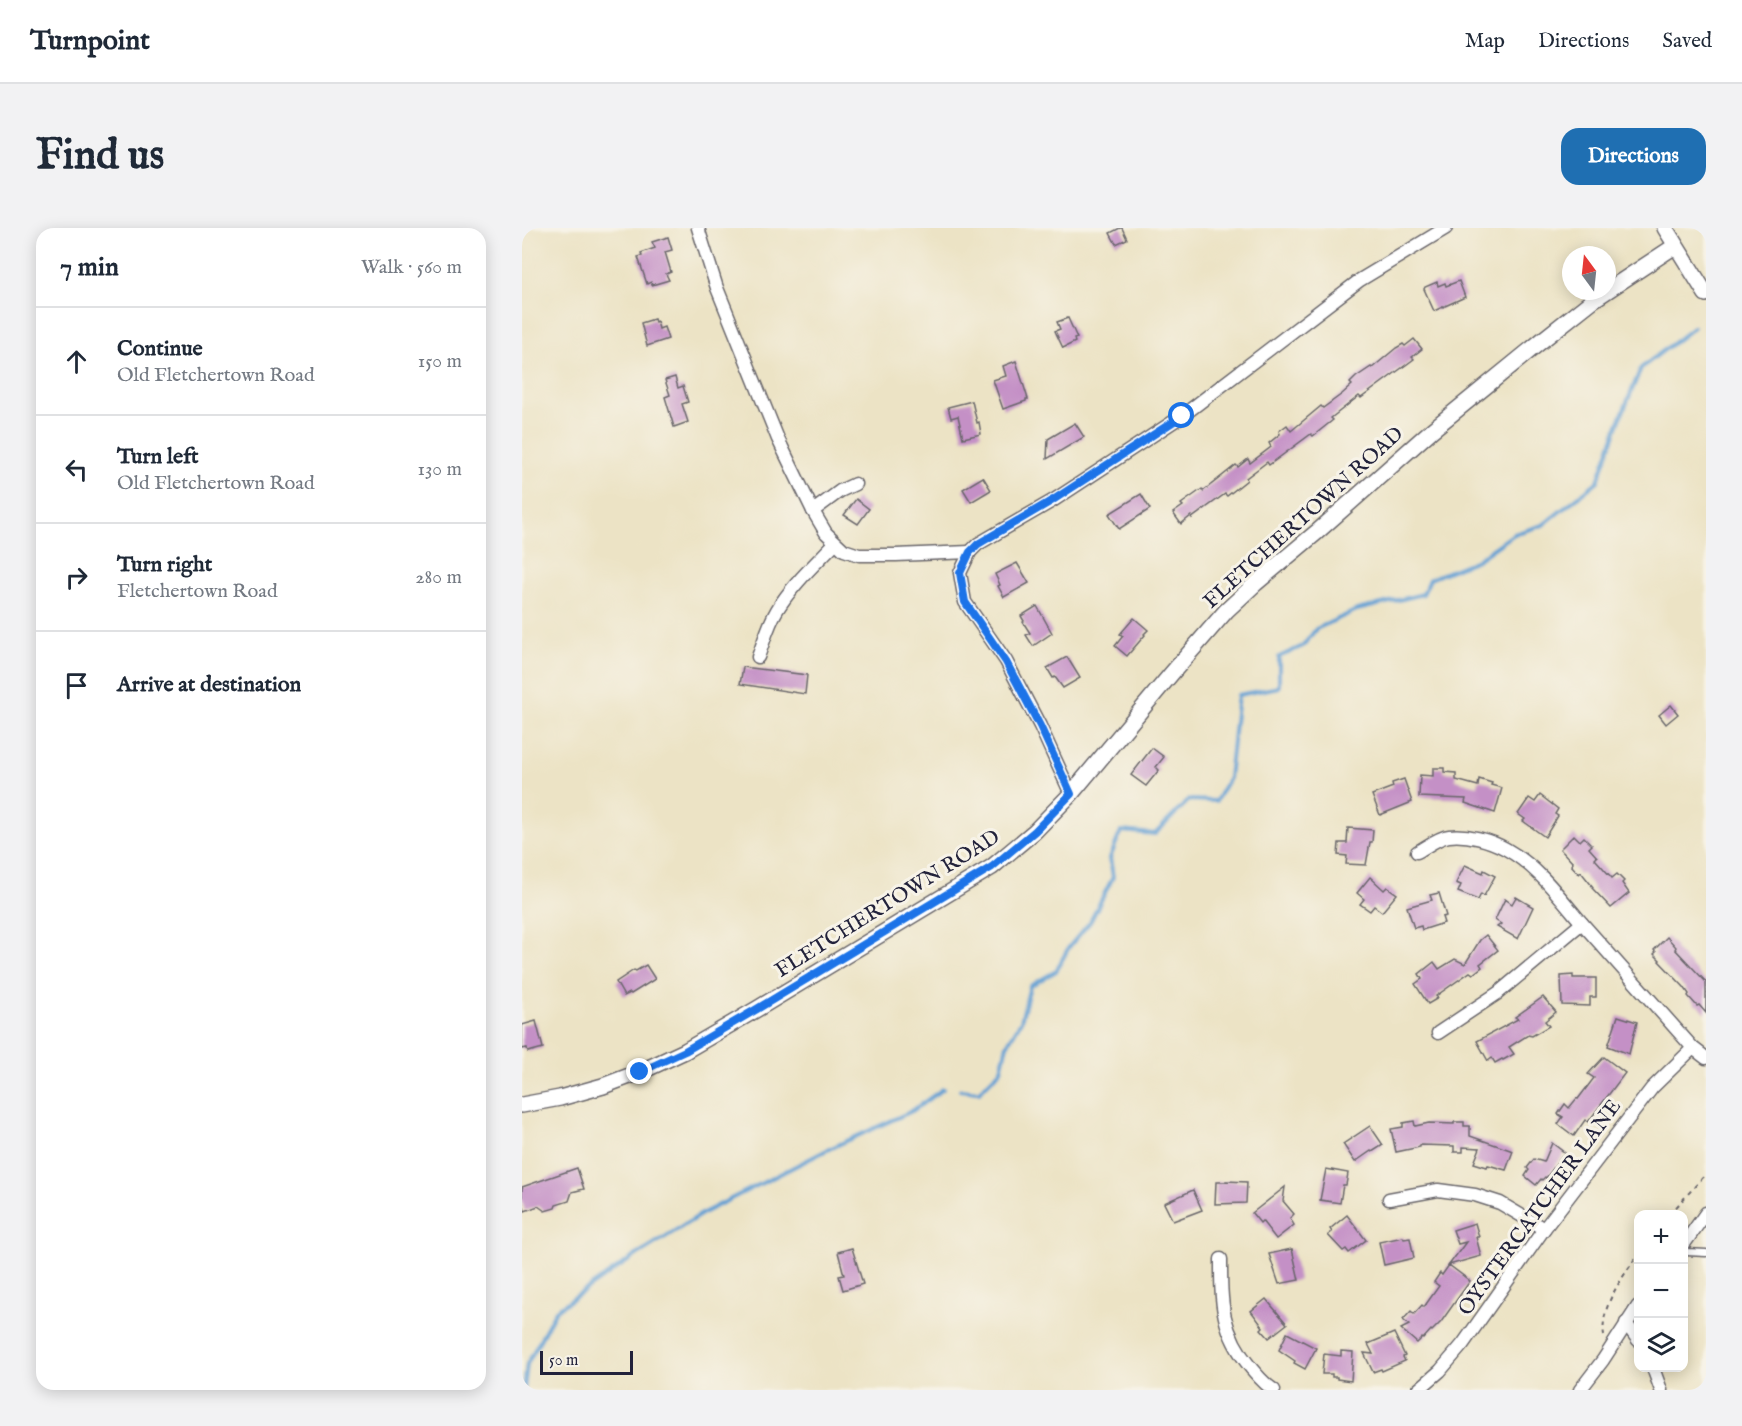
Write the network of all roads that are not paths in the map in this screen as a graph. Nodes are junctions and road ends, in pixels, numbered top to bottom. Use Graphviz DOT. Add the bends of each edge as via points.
graph roads {
  1 [pos="698,228"];
  2 [pos="1446,228"];
  3 [pos="1665,228"];
  4 [pos="1675,246"];
  5 [pos="1706,294"];
  6 [pos="855,484"];
  7 [pos="813,511"];
  8 [pos="835,543"];
  9 [pos="970,552"];
  10 [pos="758,657"];
  11 [pos="1071,794"];
  12 [pos="1417,852"];
  13 [pos="1582,923"];
  14 [pos="1438,1033"];
  15 [pos="1693,1048"];
  16 [pos="1706,1058"];
  17 [pos="522,1105"];
  18 [pos="1389,1199"];
  19 [pos="1706,1213"];
  20 [pos="1544,1229"];
  21 [pos="1688,1237"];
  22 [pos="1688,1252"];
  23 [pos="1706,1253"];
  24 [pos="1221,1259"];
  25 [pos="1634,1312"];
  26 [pos="1626,1323"];
  27 [pos="1634,1334"];
  28 [pos="1654,1372"];
  29 [pos="1272,1389"];
  30 [pos="1418,1390"];
  31 [pos="1581,1390"];
  32 [pos="1661,1390"];
  1 -- 7 [label="street" via="717,288 778,439"];
  2 -- 9 [label="street" via="1360,280 1182,416"];
  3 -- 4 [label="street"];
  4 -- 5 [label="street"];
  4 -- 11 [label="street, FLETCHERTOWN ROAD" via="1593,300 1545,338 1256,583 1226,611"];
  6 -- 7 [label="street"];
  7 -- 8 [label="street"];
  8 -- 9 [label="street" via="859,555"];
  8 -- 10 [label="street" via="782,602"];
  9 -- 11 [label="street" via="960,573 965,602 1006,662"];
  11 -- 17 [label="street, FLETCHERTOWN ROAD" via="992,867 685,1051 603,1086"];
  12 -- 13 [label="street" via="1447,836 1491,842 1527,863"];
  13 -- 14 [label="street" via="1498,993"];
  13 -- 15 [label="street"];
  15 -- 16 [label="street"];
  15 -- 20 [label="street, OYSTERCATCHER LANE" via="1652,1088"];
  18 -- 20 [label="street" via="1438,1190 1474,1195 1500,1203"];
  19 -- 21 [label="street"];
  20 -- 30 [label="street, OYSTERCATCHER LANE" via="1463,1344"];
  22 -- 23 [label="lane"];
  24 -- 29 [label="street" via="1221,1302 1229,1332 1242,1357"];
  25 -- 26 [label="street"];
  26 -- 27 [label="street"];
  26 -- 31 [label="street"];
  28 -- 32 [label="street"];
}
